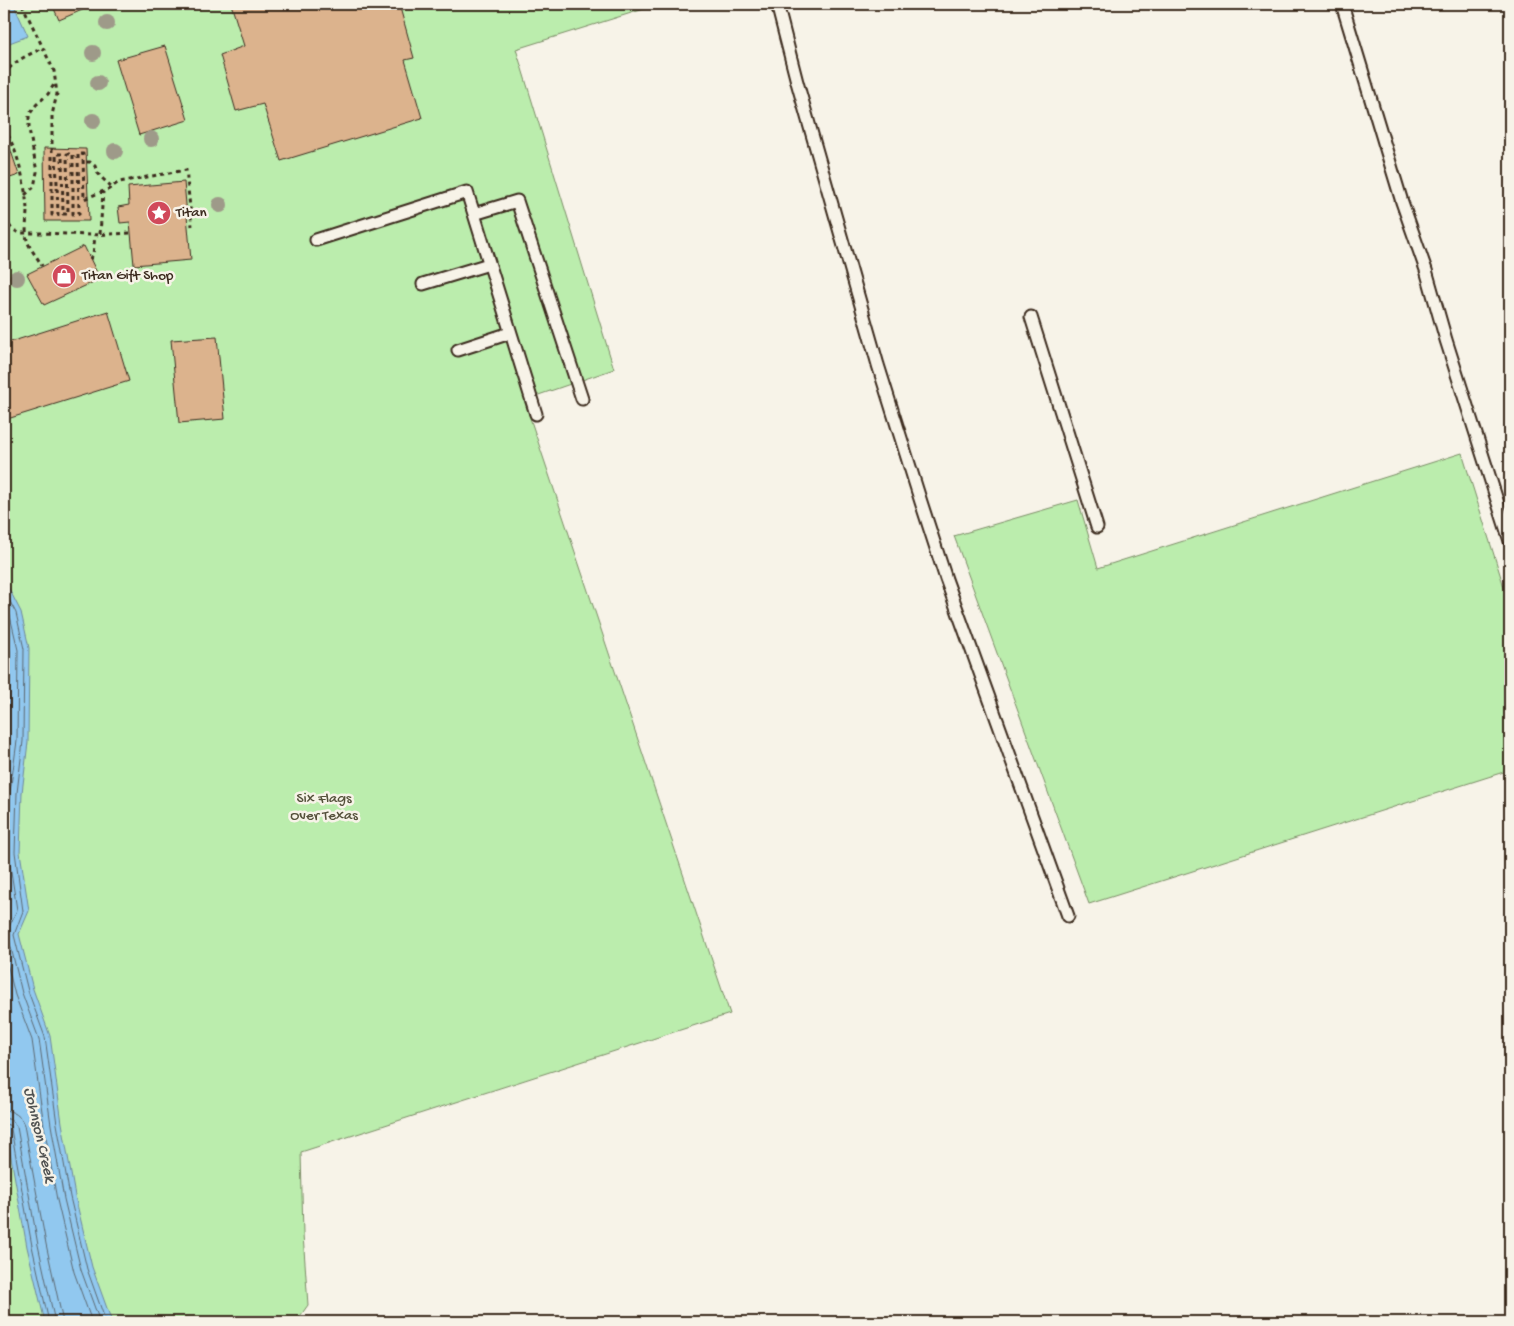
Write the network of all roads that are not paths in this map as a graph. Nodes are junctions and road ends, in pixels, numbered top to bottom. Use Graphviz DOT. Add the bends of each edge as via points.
graph roads {
  1 [pos="777,4"];
  2 [pos="1342,4"];
  3 [pos="474,214"];
  4 [pos="316,240"];
  5 [pos="489,264"];
  6 [pos="423,284"];
  7 [pos="1032,317"];
  8 [pos="510,333"];
  9 [pos="458,350"];
  10 [pos="582,399"];
  11 [pos="536,414"];
  12 [pos="1097,526"];
  13 [pos="1510,541"];
  14 [pos="1068,916"];
  1 -- 14 [label="lane" via="878,365 946,579"];
  2 -- 13 [label="lane"];
  3 -- 4 [label="lane" via="467,192"];
  3 -- 5 [label="lane"];
  3 -- 10 [label="lane" via="517,201"];
  5 -- 6 [label="lane"];
  5 -- 8 [label="lane"];
  7 -- 12 [label="lane"];
  8 -- 9 [label="lane"];
  8 -- 11 [label="lane"];
}
